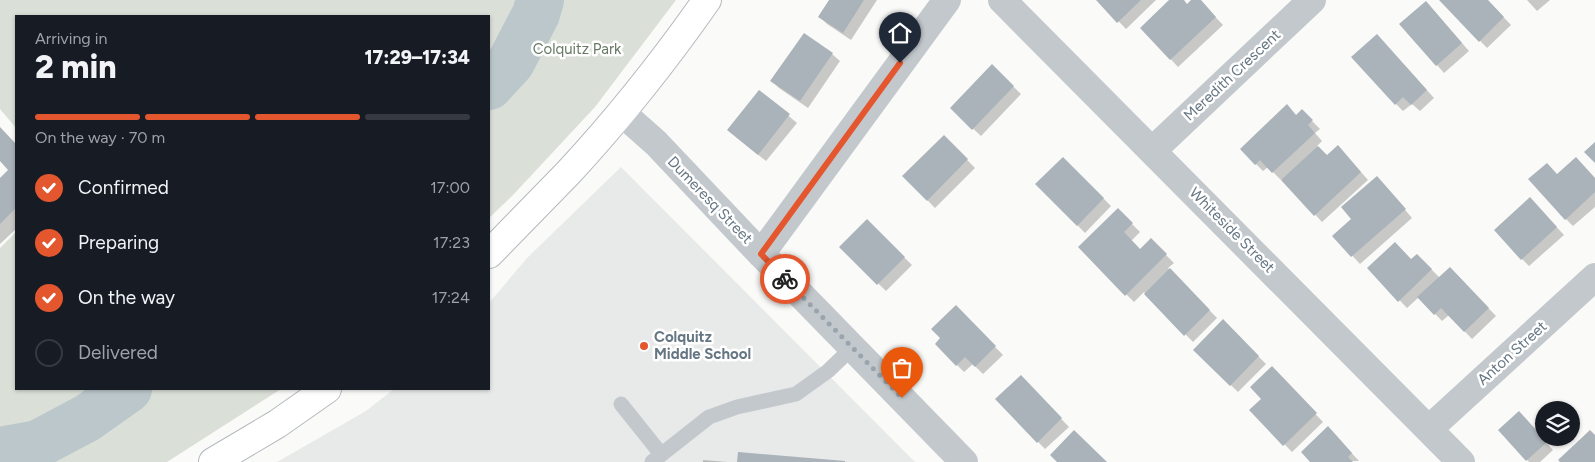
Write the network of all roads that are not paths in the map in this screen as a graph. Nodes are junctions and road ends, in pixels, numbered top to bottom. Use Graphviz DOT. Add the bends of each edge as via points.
graph roads {
  1 [pos="707,0"];
  2 [pos="947,0"];
  3 [pos="1002,0"];
  4 [pos="1312,0"];
  5 [pos="621,112"];
  6 [pos="1153,150"];
  7 [pos="490,253"];
  8 [pos="761,254"];
  9 [pos="1595,277"];
  10 [pos="852,348"];
  11 [pos="325,390"];
  12 [pos="621,404"];
  13 [pos="1429,429"];
  14 [pos="656,458"];
  15 [pos="213,462"];
  16 [pos="964,462"];
  17 [pos="1461,462"];
  1 -- 5 [label="main road"];
  2 -- 8 [label="street"];
  3 -- 6 [label="street, Whiteside Street"];
  4 -- 6 [label="street, Meredith Crescent"];
  5 -- 7 [label="main road" via="570,171"];
  5 -- 8 [label="street, Dumeresq Street" via="656,143"];
  6 -- 13 [label="street, Whiteside Street"];
  8 -- 10 [label="street, Dumeresq Street"];
  9 -- 13 [label="street, Anton Street"];
  10 -- 14 [label="lane" via="828,371 796,394 737,407 709,417"];
  10 -- 16 [label="street, Dumeresq Street"];
  11 -- 15 [label="main road" via="277,424"];
  12 -- 14 [label="lane"];
  13 -- 17 [label="street, Whiteside Street"];
}
